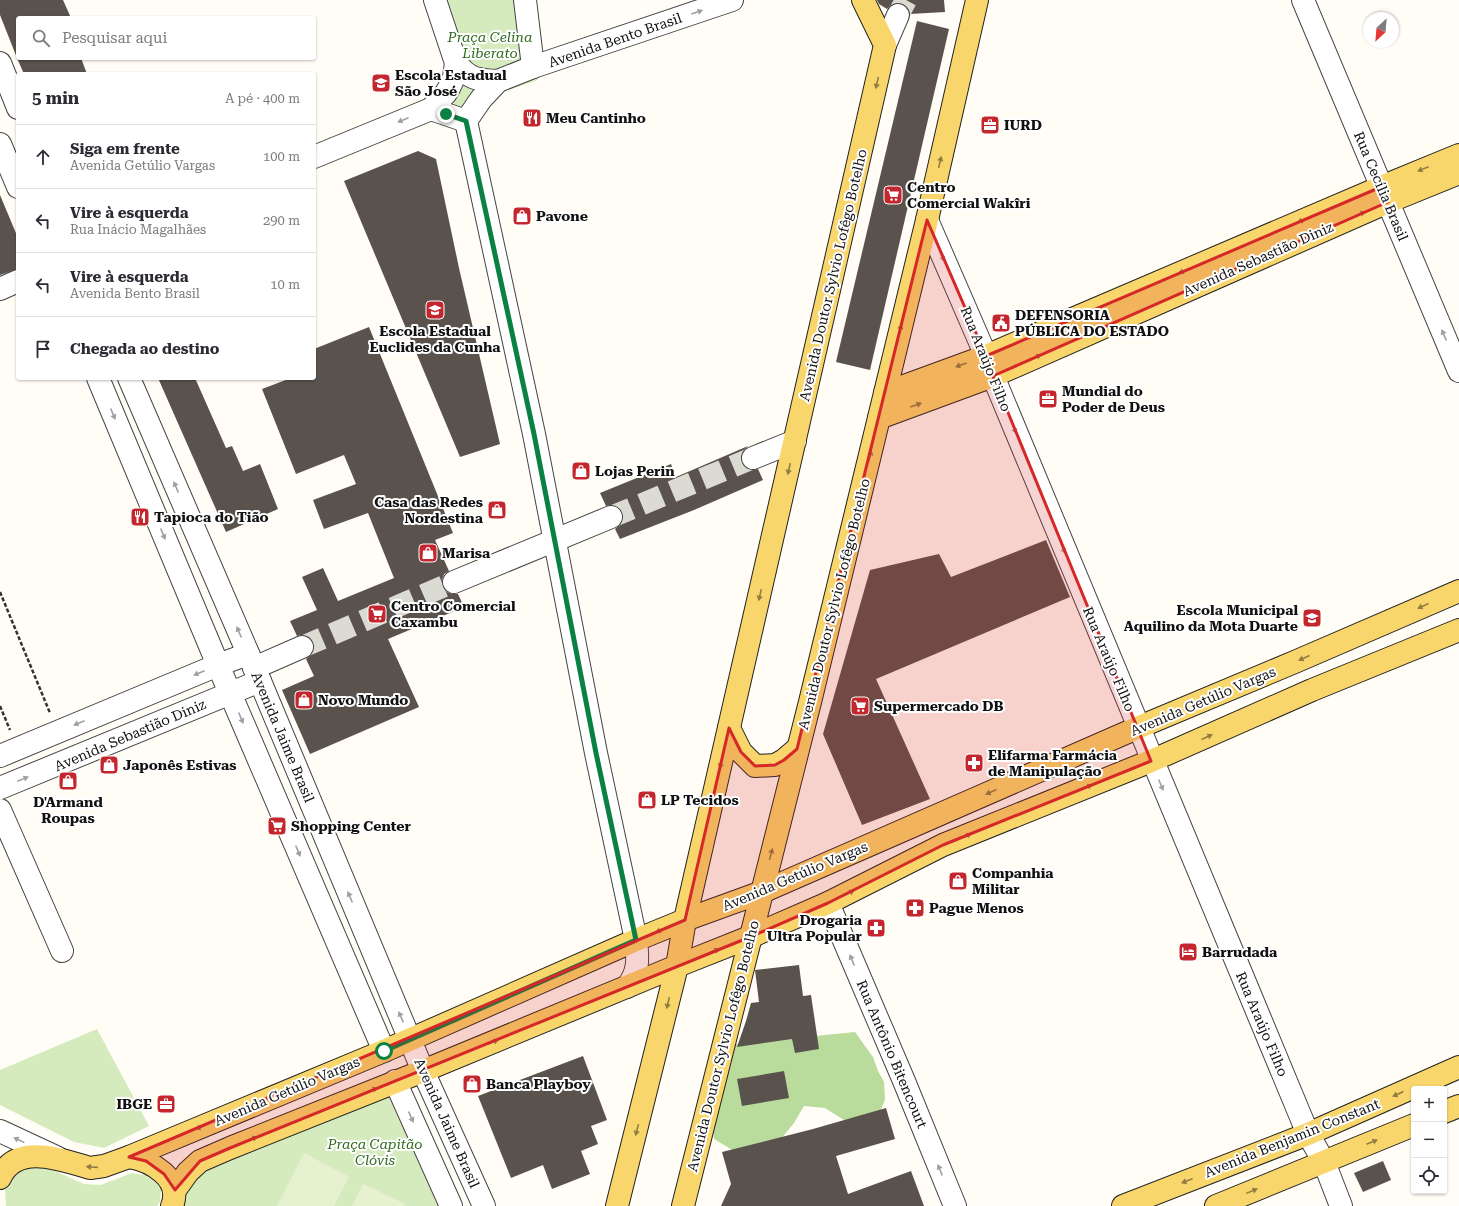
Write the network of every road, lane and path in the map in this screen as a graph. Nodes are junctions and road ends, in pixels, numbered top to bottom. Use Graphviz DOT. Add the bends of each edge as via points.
graph roads {
  1 [pos="435,0"];
  2 [pos="525,0"];
  3 [pos="732,0"];
  4 [pos="863,0"];
  5 [pos="977,0"];
  6 [pos="1303,0"];
  7 [pos="898,15"];
  8 [pos="885,45"];
  9 [pos="0,63"];
  10 [pos="456,63"];
  11 [pos="533,67"];
  12 [pos="498,81"];
  13 [pos="16,103"];
  14 [pos="431,109"];
  15 [pos="466,121"];
  16 [pos="0,144"];
  17 [pos="1459,155"];
  18 [pos="316,156"];
  19 [pos="1459,173"];
  20 [pos="16,182"];
  21 [pos="1384,194"];
  22 [pos="927,220"];
  23 [pos="16,282"];
  24 [pos="0,289"];
  25 [pos="986,356"];
  26 [pos="1459,371"];
  27 [pos="992,376"];
  28 [pos="99,380"];
  29 [pos="130,380"];
  30 [pos="885,393"];
  31 [pos="879,418"];
  32 [pos="795,441"];
  33 [pos="753,458"];
  34 [pos="611,517"];
  35 [pos="554,540"];
  36 [pos="454,582"];
  37 [pos="1459,591"];
  38 [pos="0,592"];
  39 [pos="1459,630"];
  40 [pos="302,647"];
  41 [pos="218,665"];
  42 [pos="254,668"];
  43 [pos="230,693"];
  44 [pos="0,706"];
  45 [pos="729,728"];
  46 [pos="1137,728"];
  47 [pos="58,732"];
  48 [pos="797,749"];
  49 [pos="9,752"];
  50 [pos="1151,761"];
  51 [pos="0,788"];
  52 [pos="0,810"];
  53 [pos="762,892"];
  54 [pos="828,903"];
  55 [pos="685,920"];
  56 [pos="750,937"];
  57 [pos="636,940"];
  58 [pos="62,952"];
  59 [pos="678,966"];
  60 [pos="627,987"];
  61 [pos="410,1039"];
  62 [pos="384,1051"];
  63 [pos="1459,1067"];
  64 [pos="423,1071"];
  65 [pos="395,1081"];
  66 [pos="1459,1106"];
  67 [pos="1447,1111"];
  68 [pos="1411,1126"];
  69 [pos="0,1131"];
  70 [pos="1308,1134"];
  71 [pos="129,1157"];
  72 [pos="62,1160"];
  73 [pos="1324,1162"];
  74 [pos="1,1173"];
  75 [pos="174,1198"];
  76 [pos="451,1206"];
  77 [pos="484,1206"];
  78 [pos="617,1206"];
  79 [pos="683,1206"];
  80 [pos="955,1206"];
  81 [pos="1123,1206"];
  82 [pos="1216,1206"];
  83 [pos="1342,1206"];
  1 -- 10 [label="street"];
  2 -- 11 [label="street"];
  11 -- 3 [label="street, Avenida Bento Brasil, one-way"];
  4 -- 8 [label="main road"];
  22 -- 5 [label="main road, Avenida Doutor Sylvio Lofêgo Botelho, one-way"];
  6 -- 21 [label="street, Rua Cecília Brasil"];
  7 -- 8 [label="street"];
  8 -- 32 [label="main road, Avenida Doutor Sylvio Lofêgo Botelho, one-way"];
  9 -- 13 [label="street"];
  10 -- 12 [label="street" via="464,73 484,80"];
  10 -- 14 [label="street" via="450,86"];
  11 -- 12 [label="street, Avenida Bento Brasil"];
  12 -- 15 [label="street, Avenida Bento Brasil" via="481,99"];
  14 -- 15 [label="street"];
  14 -- 18 [label="street, one-way"];
  15 -- 35 [label="street"];
  16 -- 20 [label="street"];
  17 -- 21 [label="main road, Avenida Sebastião Diniz, one-way"];
  19 -- 21 [label="main road, Avenida Sebastião Diniz"];
  21 -- 25 [label="main road, Avenida Sebastião Diniz, one-way"];
  26 -- 21 [label="street, Rua Cecília Brasil, one-way"];
  27 -- 21 [label="main road, Avenida Sebastião Diniz, one-way"];
  22 -- 25 [label="street, Rua Araújo Filho, one-way"];
  30 -- 22 [label="main road, Avenida Doutor Sylvio Lofêgo Botelho, one-way"];
  23 -- 24 [label="street"];
  25 -- 27 [label="street, Rua Araújo Filho"];
  25 -- 30 [label="main road, Avenida Sebastião Diniz, one-way"];
  31 -- 27 [label="main road, Avenida Sebastião Diniz, one-way"];
  27 -- 46 [label="street, Rua Araújo Filho, one-way"];
  28 -- 41 [label="street, one-way"];
  42 -- 29 [label="street, Avenida Jaime Brasil, one-way"];
  30 -- 31 [label="main road, Avenida Doutor Sylvio Lofêgo Botelho"];
  48 -- 31 [label="main road, Avenida Doutor Sylvio Lofêgo Botelho, one-way"];
  32 -- 33 [label="street"];
  32 -- 45 [label="main road, Avenida Doutor Sylvio Lofêgo Botelho, one-way"];
  34 -- 35 [label="street"];
  35 -- 36 [label="street"];
  35 -- 57 [label="street"];
  37 -- 46 [label="main road, Avenida Getúlio Vargas, one-way"];
  38 -- 47 [label="path"];
  50 -- 39 [label="main road, one-way" via="1312,690"];
  40 -- 42 [label="street"];
  41 -- 42 [label="street"];
  41 -- 43 [label="street"];
  41 -- 47 [label="street, one-way"];
  42 -- 43 [label="street, Avenida Sebastião Diniz"];
  61 -- 42 [label="street, Avenida Jaime Brasil, one-way"];
  51 -- 43 [label="street, Avenida Sebastião Diniz, one-way"];
  43 -- 62 [label="street, one-way"];
  44 -- 49 [label="path"];
  45 -- 48 [label="main road" via="741,752 755,766 775,766"];
  45 -- 55 [label="main road, Avenida Doutor Sylvio Lofêgo Botelho, one-way"];
  46 -- 50 [label="street, Rua Araújo Filho"];
  46 -- 53 [label="main road, Avenida Getúlio Vargas, one-way"];
  47 -- 49 [label="street"];
  53 -- 48 [label="main road, Avenida Doutor Sylvio Lofêgo Botelho, one-way"];
  54 -- 50 [label="main road, one-way" via="943,845"];
  50 -- 70 [label="street, Rua Araújo Filho, one-way"];
  52 -- 58 [label="street"];
  53 -- 55 [label="main road, Avenida Getúlio Vargas"];
  53 -- 56 [label="main road, Avenida Doutor Sylvio Lofêgo Botelho"];
  54 -- 56 [label="main road"];
  80 -- 54 [label="street, Rua Antônio Bitencourt, one-way"];
  55 -- 57 [label="main road, Avenida Getúlio Vargas, one-way"];
  55 -- 59 [label="main road, Avenida Doutor Sylvio Lofêgo Botelho"];
  59 -- 56 [label="main road, one-way"];
  56 -- 79 [label="main road, Avenida Doutor Sylvio Lofêgo Botelho"];
  57 -- 60 [label="street" via="636,970"];
  57 -- 61 [label="main road, Avenida Getúlio Vargas"];
  59 -- 60 [label="main road"];
  59 -- 78 [label="main road, Avenida Doutor Sylvio Lofêgo Botelho, one-way"];
  64 -- 60 [label="main road, one-way"];
  61 -- 62 [label="main road, Avenida Getúlio Vargas"];
  61 -- 64 [label="street, Avenida Jaime Brasil"];
  62 -- 71 [label="main road, Avenida Getúlio Vargas, one-way"];
  63 -- 70 [label="main road, Avenida Benjamin Constant, one-way"];
  64 -- 65 [label="main road"];
  64 -- 77 [label="street, Avenida Jaime Brasil"];
  75 -- 65 [label="main road, one-way" via="188,1172 200,1161"];
  65 -- 76 [label="street, one-way"];
  66 -- 67 [label="main road"];
  73 -- 68 [label="main road, one-way"];
  72 -- 69 [label="street, one-way"];
  70 -- 73 [label="street, Rua Araújo Filho"];
  70 -- 81 [label="main road, Avenida Benjamin Constant, one-way"];
  71 -- 72 [label="main road, Avenida Getúlio Vargas, one-way" via="97,1168"];
  71 -- 75 [label="main road" via="146,1161 164,1174 172,1183"];
  72 -- 74 [label="main road, Avenida Getúlio Vargas" via="40,1156 20,1158"];
  82 -- 73 [label="main road, one-way"];
  73 -- 83 [label="street, Rua Araújo Filho"];
}
